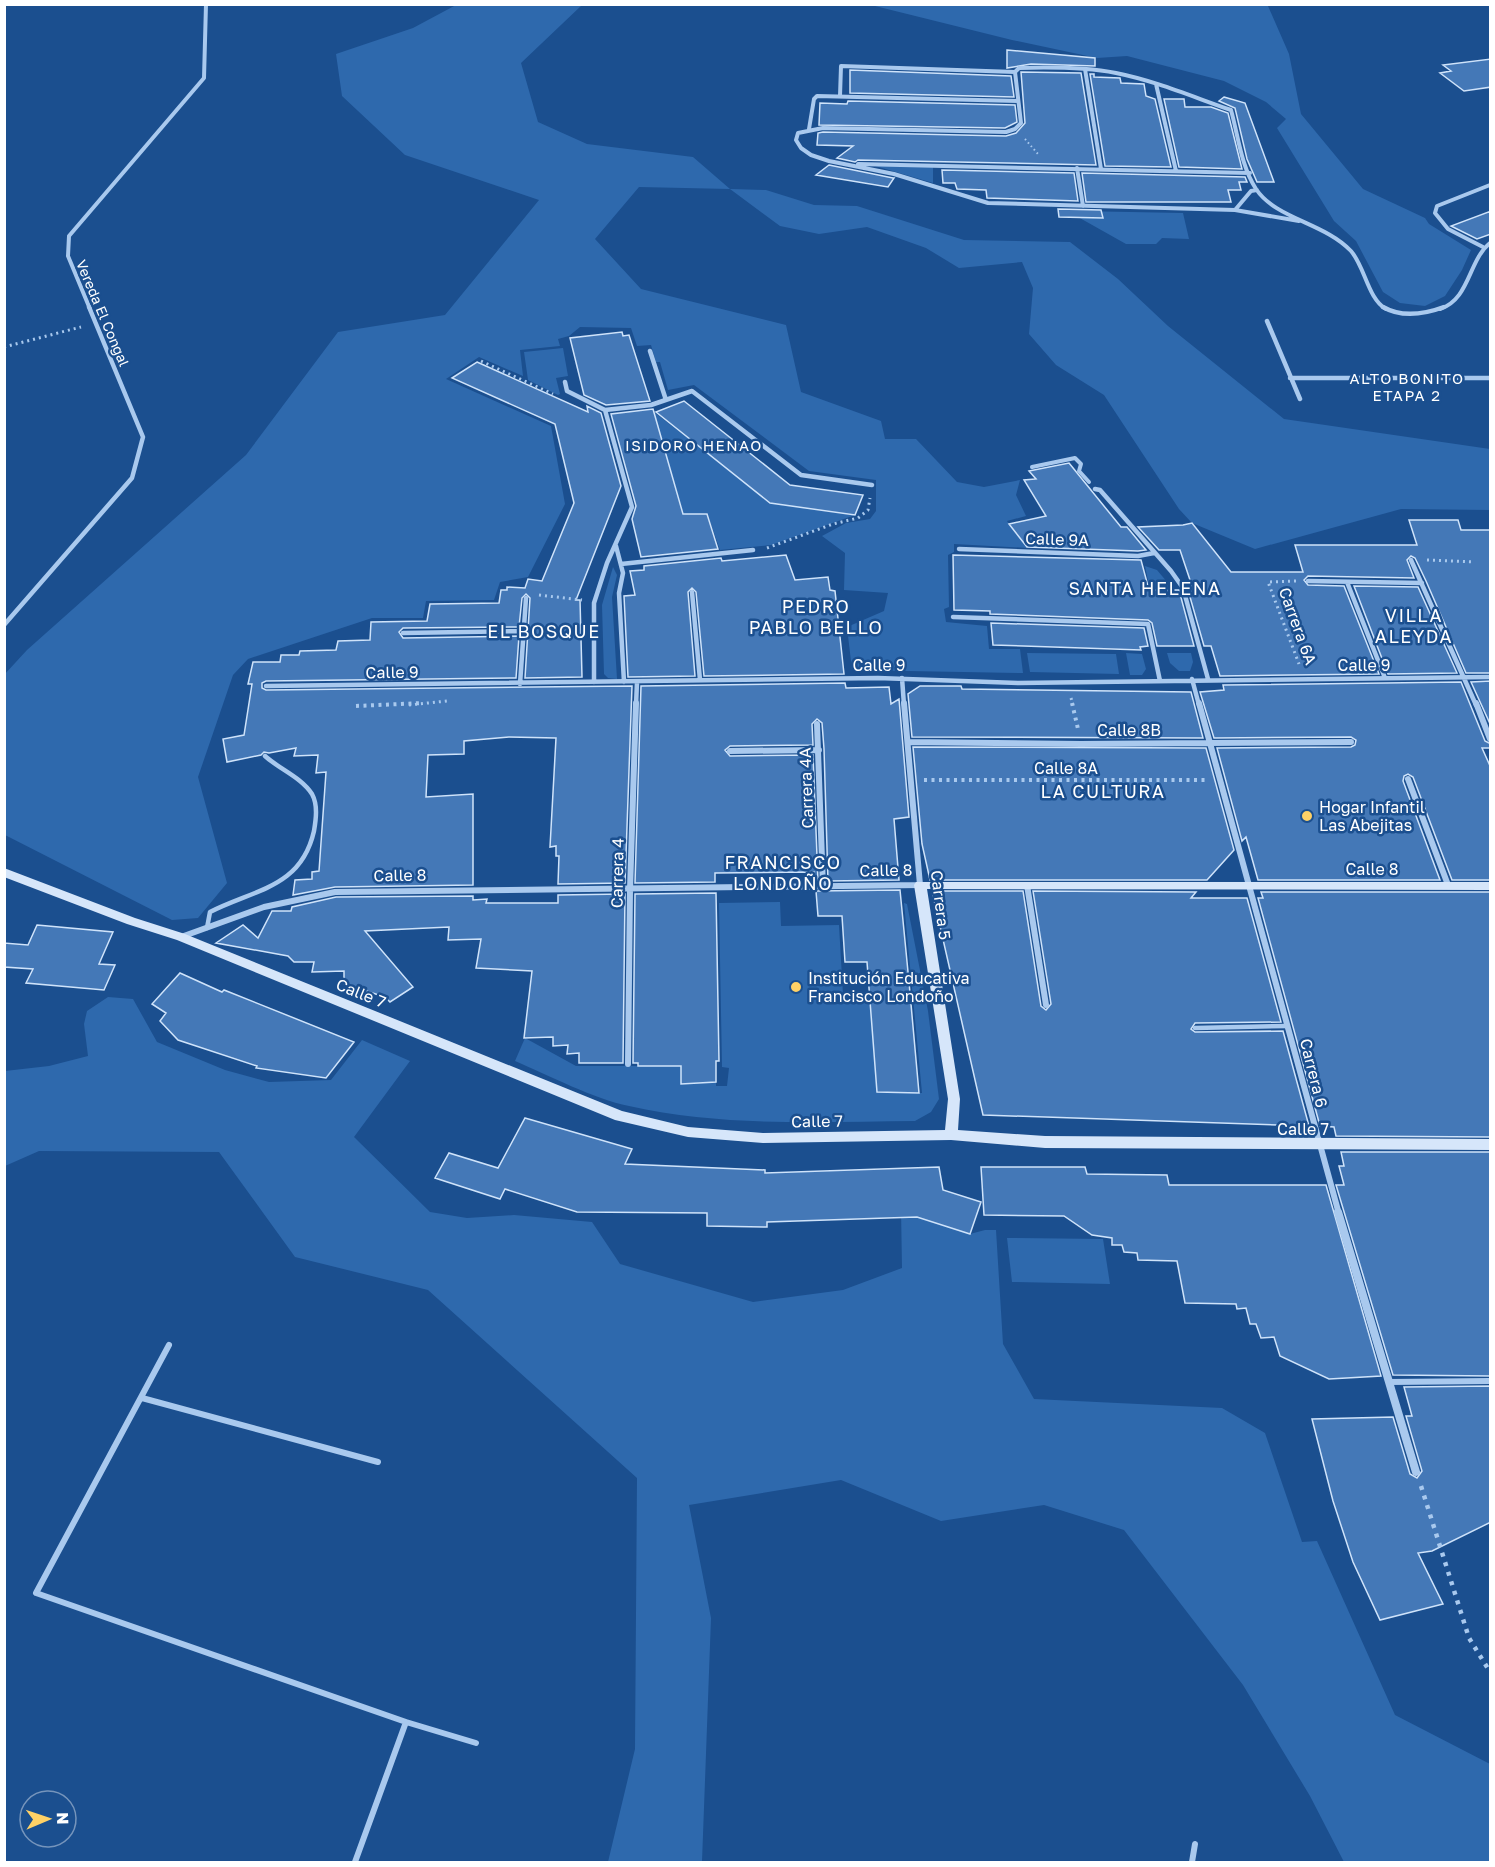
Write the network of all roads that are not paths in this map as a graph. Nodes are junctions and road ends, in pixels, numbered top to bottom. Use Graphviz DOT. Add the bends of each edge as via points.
graph roads {
  1 [pos="206,4"];
  2 [pos="1086,69"];
  3 [pos="1015,72"];
  4 [pos="1156,84"];
  5 [pos="840,96"];
  6 [pos="1018,101"];
  7 [pos="809,129"];
  8 [pos="849,165"];
  9 [pos="1077,168"];
  10 [pos="1101,169"];
  11 [pos="1176,171"];
  12 [pos="1250,173"];
  13 [pos="1491,185"];
  14 [pos="1257,190"];
  15 [pos="1083,206"];
  16 [pos="1235,210"];
  17 [pos="1306,223"];
  18 [pos="1491,243"];
  19 [pos="1483,247"];
  20 [pos="1267,321"];
  21 [pos="650,351"];
  22 [pos="1290,378"];
  23 [pos="1491,378"];
  24 [pos="565,382"];
  25 [pos="1300,399"];
  26 [pos="666,400"];
  27 [pos="605,410"];
  28 [pos="1032,467"];
  29 [pos="1089,482"];
  30 [pos="872,485"];
  31 [pos="1095,489"];
  32 [pos="615,546"];
  33 [pos="959,549"];
  34 [pos="753,550"];
  35 [pos="1154,553"];
  36 [pos="1411,560"];
  37 [pos="621,564"];
  38 [pos="1308,581"];
  39 [pos="1347,582"];
  40 [pos="1422,583"];
  41 [pos="692,592"];
  42 [pos="526,598"];
  43 [pos="953,617"];
  44 [pos="4,625"];
  45 [pos="523,631"];
  46 [pos="403,633"];
  47 [pos="1465,676"];
  48 [pos="1491,677"];
  49 [pos="902,678"];
  50 [pos="1385,678"];
  51 [pos="1192,679"];
  52 [pos="1208,679"];
  53 [pos="700,680"];
  54 [pos="1160,681"];
  55 [pos="594,682"];
  56 [pos="624,682"];
  57 [pos="637,682"];
  58 [pos="520,684"];
  59 [pos="266,686"];
  60 [pos="817,724"];
  61 [pos="1491,739"];
  62 [pos="908,742"];
  63 [pos="1351,742"];
  64 [pos="1210,744"];
  65 [pos="819,750"];
  66 [pos="730,752"];
  67 [pos="265,756"];
  68 [pos="1408,779"];
  69 [pos="4,872"];
  70 [pos="1248,884"];
  71 [pos="920,885"];
  72 [pos="1027,885"];
  73 [pos="1448,885"];
  74 [pos="1491,886"];
  75 [pos="823,888"];
  76 [pos="630,890"];
  77 [pos="207,928"];
  78 [pos="176,936"];
  79 [pos="1046,1005"];
  80 [pos="1287,1026"];
  81 [pos="1195,1028"];
  82 [pos="628,1064"];
  83 [pos="951,1135"];
  84 [pos="1318,1145"];
  85 [pos="1491,1145"];
  86 [pos="169,1345"];
  87 [pos="1491,1381"];
  88 [pos="1389,1382"];
  89 [pos="142,1398"];
  90 [pos="378,1462"];
  91 [pos="1416,1472"];
  92 [pos="405,1722"];
  93 [pos="476,1743"];
  94 [pos="1195,1844"];
  95 [pos="355,1863"];
  96 [pos="1192,1863"];
  1 -- 44 [label="street, Vereda El Congal" via="204,78 69,236 68,256 143,437 132,478"];
  2 -- 3 [label="street" via="1019,68"];
  2 -- 4 [label="street"];
  2 -- 10 [label="street"];
  3 -- 5 [label="street" via="841,66"];
  3 -- 6 [label="street"];
  4 -- 11 [label="street"];
  4 -- 12 [label="street" via="1232,110"];
  5 -- 6 [label="street"];
  5 -- 7 [label="street" via="814,99"];
  6 -- 7 [label="street" via="1021,123 1006,132"];
  7 -- 8 [label="street" via="798,133 796,140 801,148 811,155"];
  8 -- 9 [label="street"];
  8 -- 15 [label="street" via="894,174 988,203"];
  9 -- 10 [label="street"];
  9 -- 15 [label="street"];
  10 -- 11 [label="street"];
  11 -- 12 [label="street"];
  12 -- 14 [label="street"];
  13 -- 19 [label="street" via="1437,206 1436,213 1448,229"];
  14 -- 16 [label="street" via="1251,191"];
  14 -- 17 [label="street"];
  15 -- 16 [label="street"];
  16 -- 17 [label="street"];
  17 -- 19 [label="street" via="1332,235 1352,252 1379,305 1388,311 1413,314 1448,307 1462,292"];
  18 -- 19 [label="street"];
  20 -- 22 [label="street"];
  21 -- 26 [label="street"];
  22 -- 23 [label="street"];
  22 -- 25 [label="street"];
  24 -- 27 [label="street" via="567,392"];
  26 -- 27 [label="street"];
  26 -- 30 [label="street" via="692,391 801,475"];
  27 -- 32 [label="street" via="632,507"];
  28 -- 29 [label="lane" via="1076,458 1081,464 1079,471"];
  31 -- 35 [label="street"];
  32 -- 37 [label="street"];
  32 -- 55 [label="street" via="594,603"];
  33 -- 35 [label="street, Calle 9A" via="1138,556"];
  34 -- 37 [label="street"];
  35 -- 52 [label="street" via="1183,588"];
  36 -- 40 [label="street"];
  37 -- 56 [label="street"];
  38 -- 39 [label="street"];
  39 -- 40 [label="street"];
  39 -- 50 [label="street"];
  40 -- 47 [label="street"];
  41 -- 53 [label="street"];
  42 -- 45 [label="street"];
  43 -- 54 [label="street" via="1148,624"];
  45 -- 46 [label="street"];
  45 -- 58 [label="street"];
  47 -- 48 [label="street, Calle 9"];
  47 -- 50 [label="street, Calle 9"];
  47 -- 61 [label="street"];
  49 -- 53 [label="street, Calle 9"];
  49 -- 54 [label="street, Calle 9"];
  49 -- 62 [label="street, Carrera 5"];
  50 -- 52 [label="street, Calle 9"];
  51 -- 52 [label="street, Calle 9"];
  51 -- 54 [label="street, Calle 9"];
  51 -- 64 [label="street, Carrera 6"];
  53 -- 57 [label="street, Calle 9"];
  55 -- 56 [label="street, Calle 9"];
  55 -- 58 [label="street, Calle 9"];
  56 -- 57 [label="street, Calle 9"];
  57 -- 76 [label="street, Carrera 4"];
  58 -- 59 [label="street, Calle 9"];
  60 -- 65 [label="street, Carrera 4A"];
  62 -- 64 [label="street, Calle 8B"];
  62 -- 71 [label="street, Carrera 5"];
  63 -- 64 [label="street, Calle 8B"];
  64 -- 70 [label="street, Carrera 6"];
  65 -- 66 [label="street"];
  65 -- 75 [label="street, Carrera 4A"];
  67 -- 77 [label="lane" via="314,796 312,846 300,867 284,878 210,912"];
  68 -- 73 [label="street"];
  69 -- 78 [label="main road, Calle 7"];
  70 -- 72 [label="main road, Calle 8"];
  70 -- 73 [label="main road, Calle 8"];
  70 -- 80 [label="street, Carrera 6"];
  71 -- 72 [label="main road, Calle 8"];
  71 -- 75 [label="street, Calle 8"];
  71 -- 83 [label="main road, Carrera 5" via="954,1099"];
  72 -- 79 [label="street"];
  73 -- 74 [label="main road, Calle 8"];
  75 -- 76 [label="street, Calle 8"];
  76 -- 77 [label="street, Calle 8" via="335,892 264,907"];
  76 -- 82 [label="street, Carrera 4"];
  77 -- 78 [label="street, Calle 8"];
  78 -- 83 [label="main road, Calle 7" via="620,1116 688,1132 763,1138"];
  80 -- 81 [label="lane"];
  80 -- 84 [label="street, Carrera 6"];
  83 -- 84 [label="main road, Calle 7" via="1045,1142"];
  84 -- 85 [label="main road, Calle 7"];
  84 -- 88 [label="street, Carrera 6"];
  86 -- 89 [label="lane"];
  87 -- 88 [label="lane"];
  88 -- 91 [label="street, Carrera 6"];
  89 -- 90 [label="lane"];
  89 -- 92 [label="lane" via="36,1593"];
  92 -- 93 [label="lane"];
  92 -- 95 [label="lane"];
  94 -- 96 [label="lane"];
}
